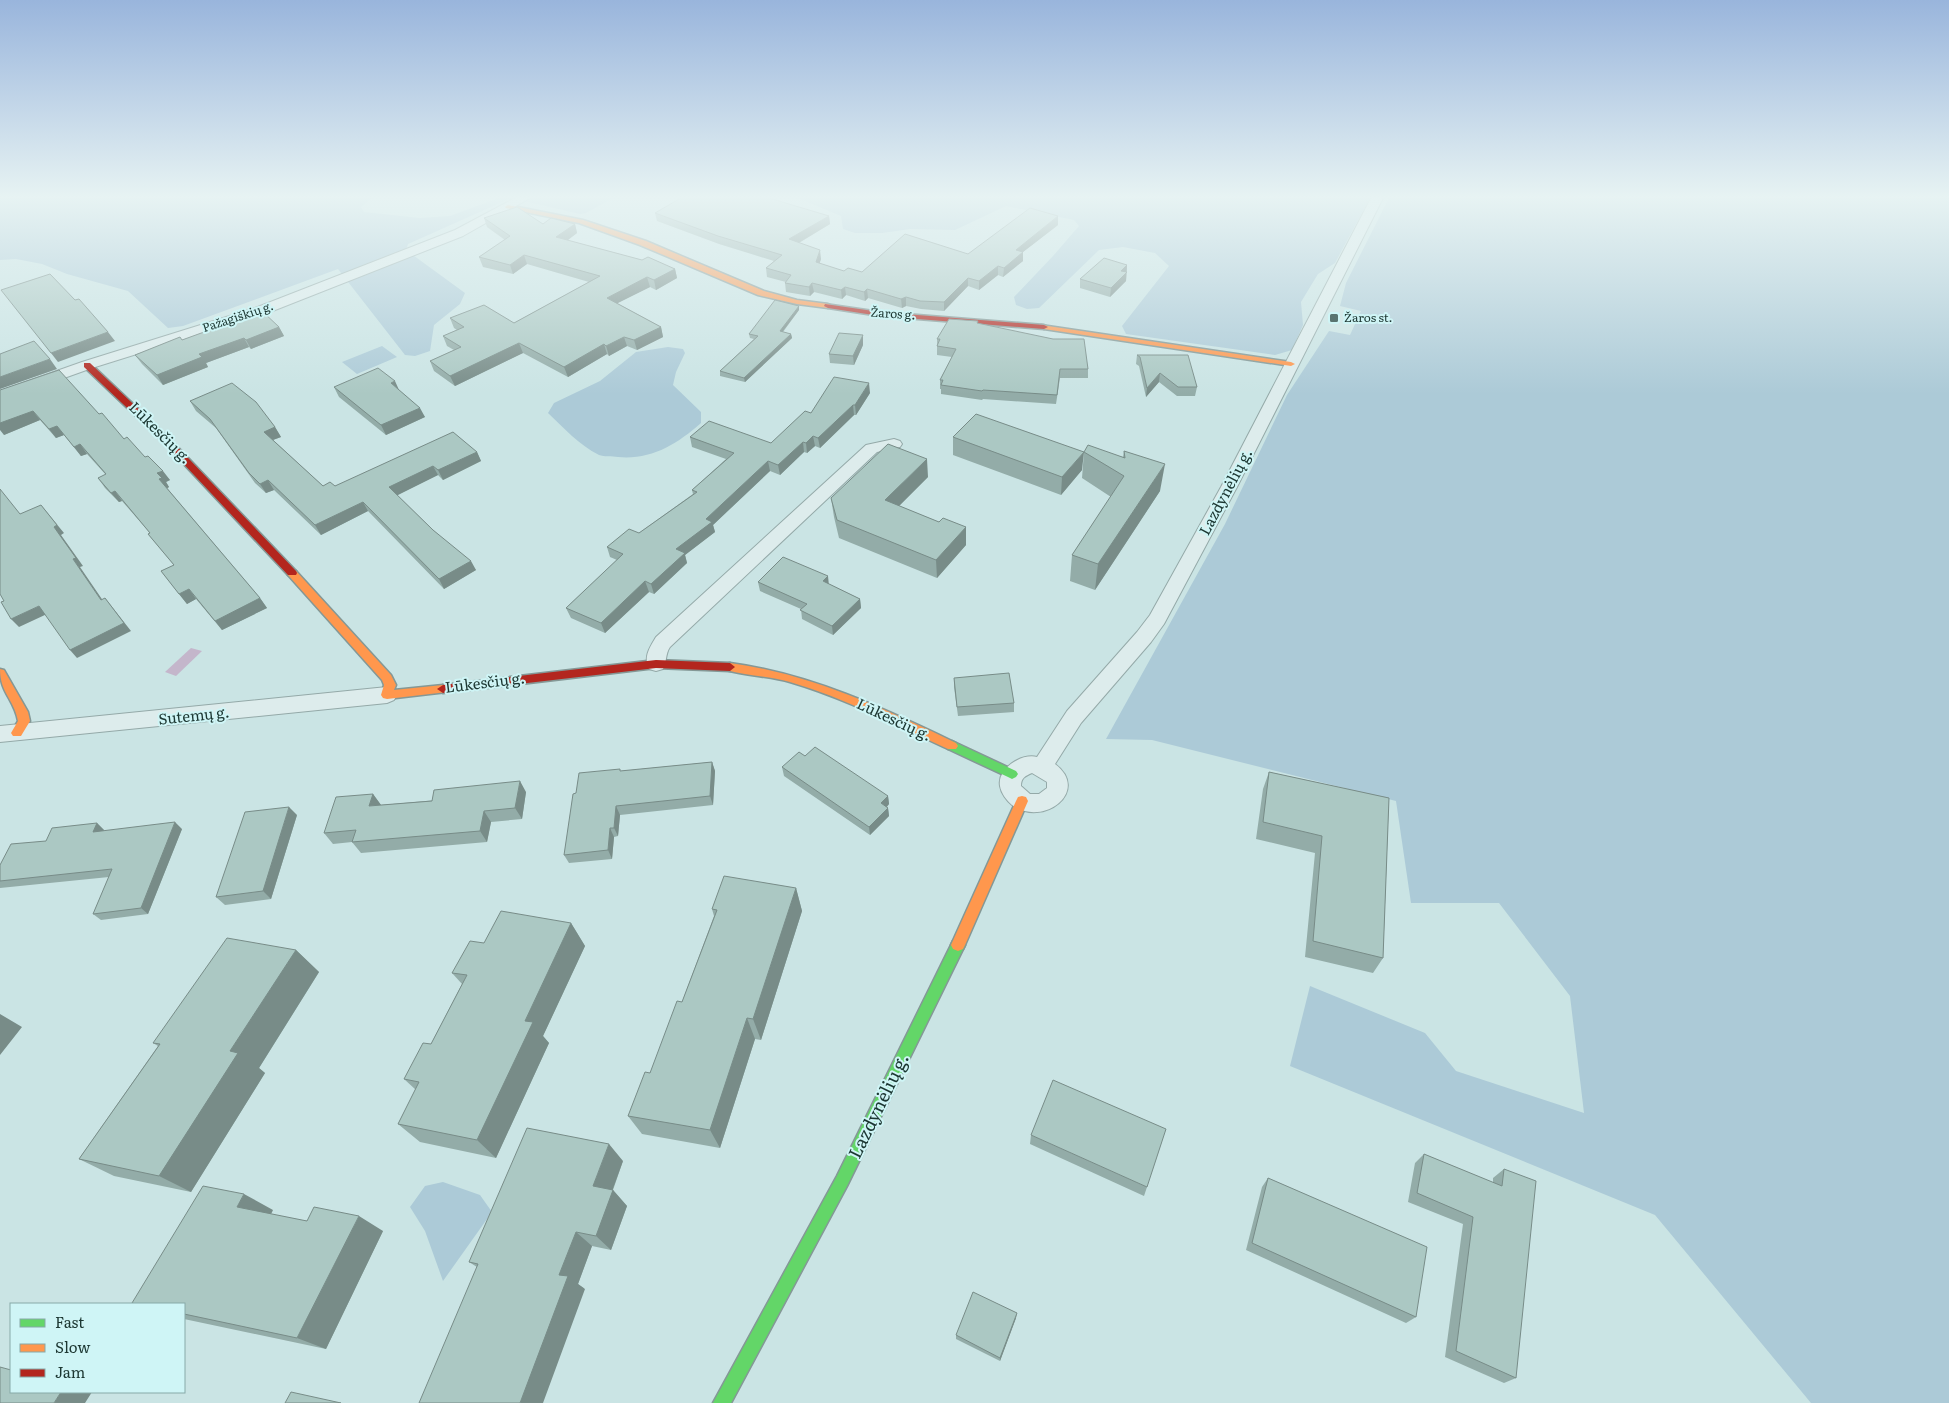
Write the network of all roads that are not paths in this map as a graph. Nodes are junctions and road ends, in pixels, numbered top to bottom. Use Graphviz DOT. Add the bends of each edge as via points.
graph roads {
  1 [pos="381,263"];
  2 [pos="689,263"];
  3 [pos="1343,263"];
  4 [pos="1292,364"];
  5 [pos="88,365"];
  6 [pos="0,396"];
  7 [pos="894,444"];
  8 [pos="656,664"];
  9 [pos="0,673"];
  10 [pos="387,694"];
  11 [pos="9,734"];
  12 [pos="1044,766"];
  13 [pos="1012,774"];
  14 [pos="1022,801"];
  15 [pos="722,1403"];
  1 -- 5 [label="street, Pažagiškių g." via="260,311"];
  2 -- 4 [label="street, Žaros g." via="761,293 797,302 872,313 1054,328"];
  3 -- 4 [label="street, Lazdynėlių g."];
  4 -- 12 [label="street, Lazdynėlių g." via="1157,619 1074,717"];
  5 -- 6 [label="street, Pažagiškių g."];
  5 -- 10 [label="street, Lūkesčių g." via="243,518 387,678 390,685"];
  7 -- 8 [label="street" via="872,448 864,455 663,642 657,651"];
  8 -- 10 [label="street, Lūkesčių g."];
  8 -- 13 [label="street, Lūkesčių g." via="755,669 798,680 848,698"];
  9 -- 11 [label="street" via="24,721"];
  10 -- 11 [label="street, Sutemų g."];
  12 -- 13 [label="street" via="1031,764"];
  12 -- 14 [label="street" via="1058,780 1052,798 1043,803"];
  13 -- 14 [label="street" via="1009,784 1013,794"];
  14 -- 15 [label="street, Lazdynėlių g." via="960,942 812,1241"];
}
